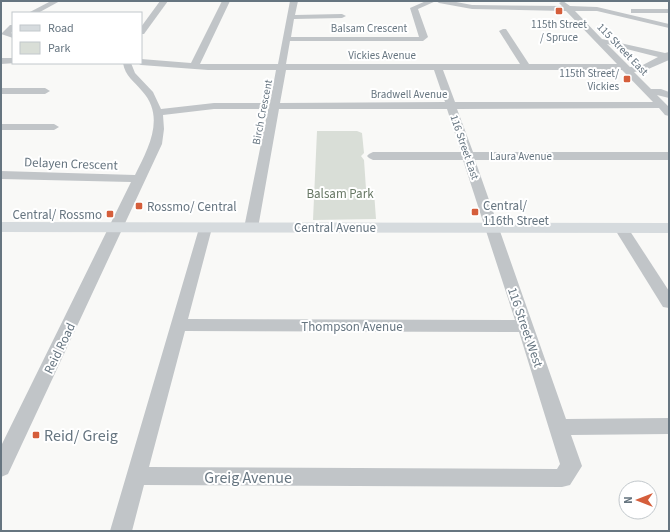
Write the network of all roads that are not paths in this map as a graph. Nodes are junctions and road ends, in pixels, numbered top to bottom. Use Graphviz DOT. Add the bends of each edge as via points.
graph roads {
  1 [pos="56,1"];
  2 [pos="164,1"];
  3 [pos="226,1"];
  4 [pos="294,1"];
  5 [pos="432,1"];
  6 [pos="439,1"];
  7 [pos="498,4"];
  8 [pos="564,4"];
  9 [pos="609,11"];
  10 [pos="669,11"];
  11 [pos="34,12"];
  12 [pos="342,16"];
  13 [pos="292,17"];
  14 [pos="669,26"];
  15 [pos="12,28"];
  16 [pos="503,30"];
  17 [pos="142,31"];
  18 [pos="12,36"];
  19 [pos="288,39"];
  20 [pos="599,41"];
  21 [pos="668,56"];
  22 [pos="1,61"];
  23 [pos="12,61"];
  24 [pos="142,62"];
  25 [pos="127,64"];
  26 [pos="194,66"];
  27 [pos="282,67"];
  28 [pos="438,67"];
  29 [pos="526,67"];
  30 [pos="626,68"];
  31 [pos="1,91"];
  32 [pos="45,91"];
  33 [pos="649,92"];
  34 [pos="669,95"];
  35 [pos="661,105"];
  36 [pos="275,106"];
  37 [pos="451,106"];
  38 [pos="158,112"];
  39 [pos="669,113"];
  40 [pos="1,127"];
  41 [pos="54,127"];
  42 [pos="373,156"];
  43 [pos="469,156"];
  44 [pos="669,156"];
  45 [pos="1,175"];
  46 [pos="139,180"];
  47 [pos="1,227"];
  48 [pos="491,227"];
  49 [pos="116,228"];
  50 [pos="205,228"];
  51 [pos="251,228"];
  52 [pos="621,228"];
  53 [pos="669,228"];
  54 [pos="669,303"];
  55 [pos="179,325"];
  56 [pos="525,326"];
  57 [pos="669,426"];
  58 [pos="560,427"];
  59 [pos="1,468"];
  60 [pos="137,476"];
  61 [pos="121,531"];
  1 -- 11 [label="street"];
  2 -- 17 [label="street"];
  3 -- 26 [label="street"];
  4 -- 13 [label="street, Birch Crescent"];
  5 -- 19 [label="street, Balsam Crescent" via="414,8 424,37 420,39"];
  6 -- 7 [label="street" via="467,7"];
  7 -- 8 [label="street"];
  8 -- 9 [label="street"];
  8 -- 20 [label="street, 115 Street East"];
  9 -- 10 [label="street"];
  9 -- 14 [label="street"];
  12 -- 13 [label="street"];
  13 -- 19 [label="street, Birch Crescent"];
  15 -- 18 [label="street" via="6,34"];
  16 -- 29 [label="street"];
  19 -- 27 [label="street, Birch Crescent"];
  20 -- 21 [label="street"];
  20 -- 30 [label="street, 115 Street East"];
  21 -- 30 [label="street, Vickies Avenue" via="644,68"];
  22 -- 23 [label="street"];
  24 -- 26 [label="street, Vickies Avenue"];
  25 -- 38 [label="street" via="129,73 149,94"];
  26 -- 27 [label="street, Vickies Avenue"];
  27 -- 28 [label="street, Vickies Avenue"];
  27 -- 36 [label="street, Birch Crescent"];
  28 -- 29 [label="street, Vickies Avenue"];
  28 -- 37 [label="street, 116 Street East"];
  29 -- 30 [label="street, Vickies Avenue"];
  30 -- 33 [label="street, 115 Street East"];
  31 -- 32 [label="street"];
  33 -- 34 [label="street"];
  33 -- 35 [label="street, 115 Street East"];
  35 -- 37 [label="street, Bradwell Avenue"];
  35 -- 39 [label="street, 115 Street East"];
  36 -- 37 [label="street, Bradwell Avenue"];
  36 -- 38 [label="street, Bradwell Avenue" via="214,106"];
  36 -- 51 [label="street, Birch Crescent"];
  37 -- 43 [label="street, 116 Street East"];
  38 -- 46 [label="street, Reid Road" via="156,144"];
  40 -- 41 [label="street"];
  42 -- 43 [label="street, Laura Avenue"];
  43 -- 44 [label="street, Laura Avenue"];
  43 -- 48 [label="street, 116 Street East"];
  45 -- 46 [label="street, Delayen Crescent"];
  46 -- 49 [label="street, Reid Road"];
  47 -- 49 [label="main road, Central Avenue"];
  48 -- 51 [label="main road, Central Avenue"];
  48 -- 52 [label="main road, Central Avenue"];
  48 -- 56 [label="street, 116 Street West"];
  49 -- 50 [label="main road, Central Avenue"];
  49 -- 59 [label="street, Reid Road"];
  50 -- 51 [label="main road, Central Avenue"];
  50 -- 55 [label="street"];
  52 -- 53 [label="main road, Central Avenue"];
  52 -- 54 [label="street"];
  55 -- 56 [label="street, Thompson Avenue"];
  55 -- 60 [label="street"];
  56 -- 58 [label="street, 116 Street West"];
  57 -- 58 [label="street"];
  58 -- 60 [label="street, Greig Avenue" via="571,466 562,478"];
  60 -- 61 [label="street"];
}
